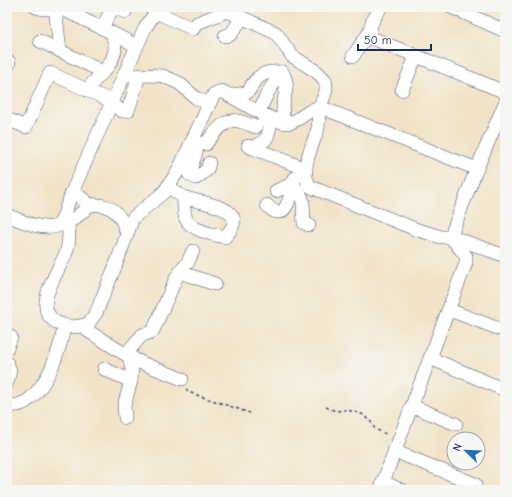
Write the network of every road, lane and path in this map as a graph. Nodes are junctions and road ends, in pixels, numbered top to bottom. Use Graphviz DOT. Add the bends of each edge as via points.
graph roads {
  1 [pos="36,7"];
  2 [pos="51,7"];
  3 [pos="381,7"];
  4 [pos="451,7"];
  5 [pos="117,9"];
  6 [pos="157,10"];
  7 [pos="76,15"];
  8 [pos="242,18"];
  9 [pos="58,29"];
  10 [pos="107,30"];
  11 [pos="505,31"];
  12 [pos="225,36"];
  13 [pos="367,36"];
  14 [pos="40,41"];
  15 [pos="137,46"];
  16 [pos="60,51"];
  17 [pos="353,56"];
  18 [pos="416,56"];
  19 [pos="104,72"];
  20 [pos="282,72"];
  21 [pos="125,73"];
  22 [pos="139,76"];
  23 [pos="87,90"];
  24 [pos="402,90"];
  25 [pos="505,92"];
  26 [pos="246,93"];
  27 [pos="230,96"];
  28 [pos="284,101"];
  29 [pos="112,103"];
  30 [pos="505,103"];
  31 [pos="209,104"];
  32 [pos="262,106"];
  33 [pos="320,107"];
  34 [pos="7,119"];
  35 [pos="283,122"];
  36 [pos="256,127"];
  37 [pos="195,142"];
  38 [pos="209,163"];
  39 [pos="301,167"];
  40 [pos="476,169"];
  41 [pos="292,184"];
  42 [pos="168,186"];
  43 [pos="72,192"];
  44 [pos="276,192"];
  45 [pos="183,196"];
  46 [pos="90,205"];
  47 [pos="267,205"];
  48 [pos="7,215"];
  49 [pos="120,215"];
  50 [pos="133,218"];
  51 [pos="64,223"];
  52 [pos="309,225"];
  53 [pos="127,235"];
  54 [pos="453,237"];
  55 [pos="193,251"];
  56 [pos="505,256"];
  57 [pos="181,271"];
  58 [pos="215,284"];
  59 [pos="448,310"];
  60 [pos="88,324"];
  61 [pos="64,326"];
  62 [pos="505,331"];
  63 [pos="129,356"];
  64 [pos="430,358"];
  65 [pos="7,363"];
  66 [pos="104,370"];
  67 [pos="131,381"];
  68 [pos="180,382"];
  69 [pos="7,383"];
  70 [pos="505,390"];
  71 [pos="9,402"];
  72 [pos="412,406"];
  73 [pos="326,407"];
  74 [pos="250,414"];
  75 [pos="125,418"];
  76 [pos="456,424"];
  77 [pos="400,436"];
  78 [pos="394,451"];
  79 [pos="475,484"];
  80 [pos="382,486"];
  81 [pos="401,490"];
  1 -- 2 [label="street"];
  2 -- 7 [label="street"];
  2 -- 9 [label="street"];
  3 -- 13 [label="street"];
  4 -- 11 [label="street"];
  5 -- 10 [label="street"];
  6 -- 8 [label="street" via="193,29 197,23 227,11"];
  6 -- 15 [label="street"];
  7 -- 9 [label="street"];
  7 -- 10 [label="street"];
  8 -- 12 [label="street" via="231,34"];
  8 -- 33 [label="street" via="276,33 292,56 325,80 326,93"];
  9 -- 16 [label="street"];
  10 -- 15 [label="street"];
  10 -- 19 [label="street" via="115,48 114,55"];
  13 -- 17 [label="street"];
  13 -- 18 [label="street"];
  14 -- 16 [label="street"];
  15 -- 21 [label="street"];
  16 -- 19 [label="street"];
  18 -- 24 [label="street"];
  18 -- 25 [label="street"];
  19 -- 23 [label="street"];
  20 -- 26 [label="street" via="264,73"];
  20 -- 28 [label="street" via="287,80"];
  20 -- 32 [label="street"];
  21 -- 22 [label="street"];
  21 -- 29 [label="street"];
  22 -- 29 [label="street" via="128,111 122,111"];
  22 -- 31 [label="street" via="163,76 179,83 196,98"];
  23 -- 29 [label="street"];
  23 -- 34 [label="street" via="50,73 26,127"];
  26 -- 27 [label="street"];
  26 -- 32 [label="street"];
  27 -- 31 [label="street" via="219,92 214,94"];
  27 -- 32 [label="street"];
  28 -- 32 [label="street"];
  28 -- 35 [label="street"];
  29 -- 43 [label="street"];
  30 -- 40 [label="street"];
  31 -- 37 [label="street"];
  32 -- 35 [label="street"];
  32 -- 39 [label="street" via="270,126 267,139 250,147"];
  33 -- 35 [label="street" via="312,108 289,123"];
  33 -- 39 [label="street" via="318,126"];
  33 -- 40 [label="street"];
  36 -- 37 [label="street" via="229,121 206,144"];
  37 -- 38 [label="street" via="189,174 196,178 206,170"];
  37 -- 42 [label="street"];
  39 -- 41 [label="street"];
  39 -- 54 [label="street" via="308,184 316,189 440,237"];
  40 -- 54 [label="street" via="453,230"];
  41 -- 44 [label="street"];
  41 -- 47 [label="street" via="291,195 282,211 276,212"];
  41 -- 52 [label="street" via="302,196 304,223"];
  42 -- 45 [label="street"];
  42 -- 50 [label="street"];
  43 -- 46 [label="street"];
  43 -- 51 [label="street"];
  46 -- 49 [label="street" via="100,204"];
  46 -- 51 [label="street" via="73,220"];
  48 -- 51 [label="street" via="46,227 54,228"];
  49 -- 50 [label="street"];
  49 -- 53 [label="street"];
  50 -- 53 [label="street"];
  51 -- 61 [label="street" via="69,233 67,250 46,296 46,308 52,320"];
  53 -- 60 [label="street" via="96,313"];
  54 -- 56 [label="street"];
  54 -- 59 [label="street" via="466,256 466,263"];
  55 -- 57 [label="street"];
  57 -- 58 [label="street"];
  57 -- 63 [label="street" via="153,330 142,334 130,349"];
  59 -- 62 [label="street"];
  59 -- 64 [label="street"];
  60 -- 61 [label="street"];
  60 -- 63 [label="street" via="88,331"];
  61 -- 71 [label="street" via="62,340 38,391 31,399 19,405"];
  63 -- 67 [label="street" via="132,368"];
  63 -- 68 [label="street"];
  64 -- 70 [label="street"];
  64 -- 72 [label="street"];
  65 -- 69 [label="street" via="10,370"];
  66 -- 67 [label="street"];
  67 -- 75 [label="street" via="124,406"];
  68 -- 74 [label="path" via="191,393"];
  72 -- 76 [label="street"];
  72 -- 77 [label="street"];
  73 -- 77 [label="path" via="336,411 347,410 362,414 375,429 390,436"];
  77 -- 78 [label="street"];
  78 -- 79 [label="street"];
  78 -- 80 [label="street"];
  80 -- 81 [label="street"];
}
